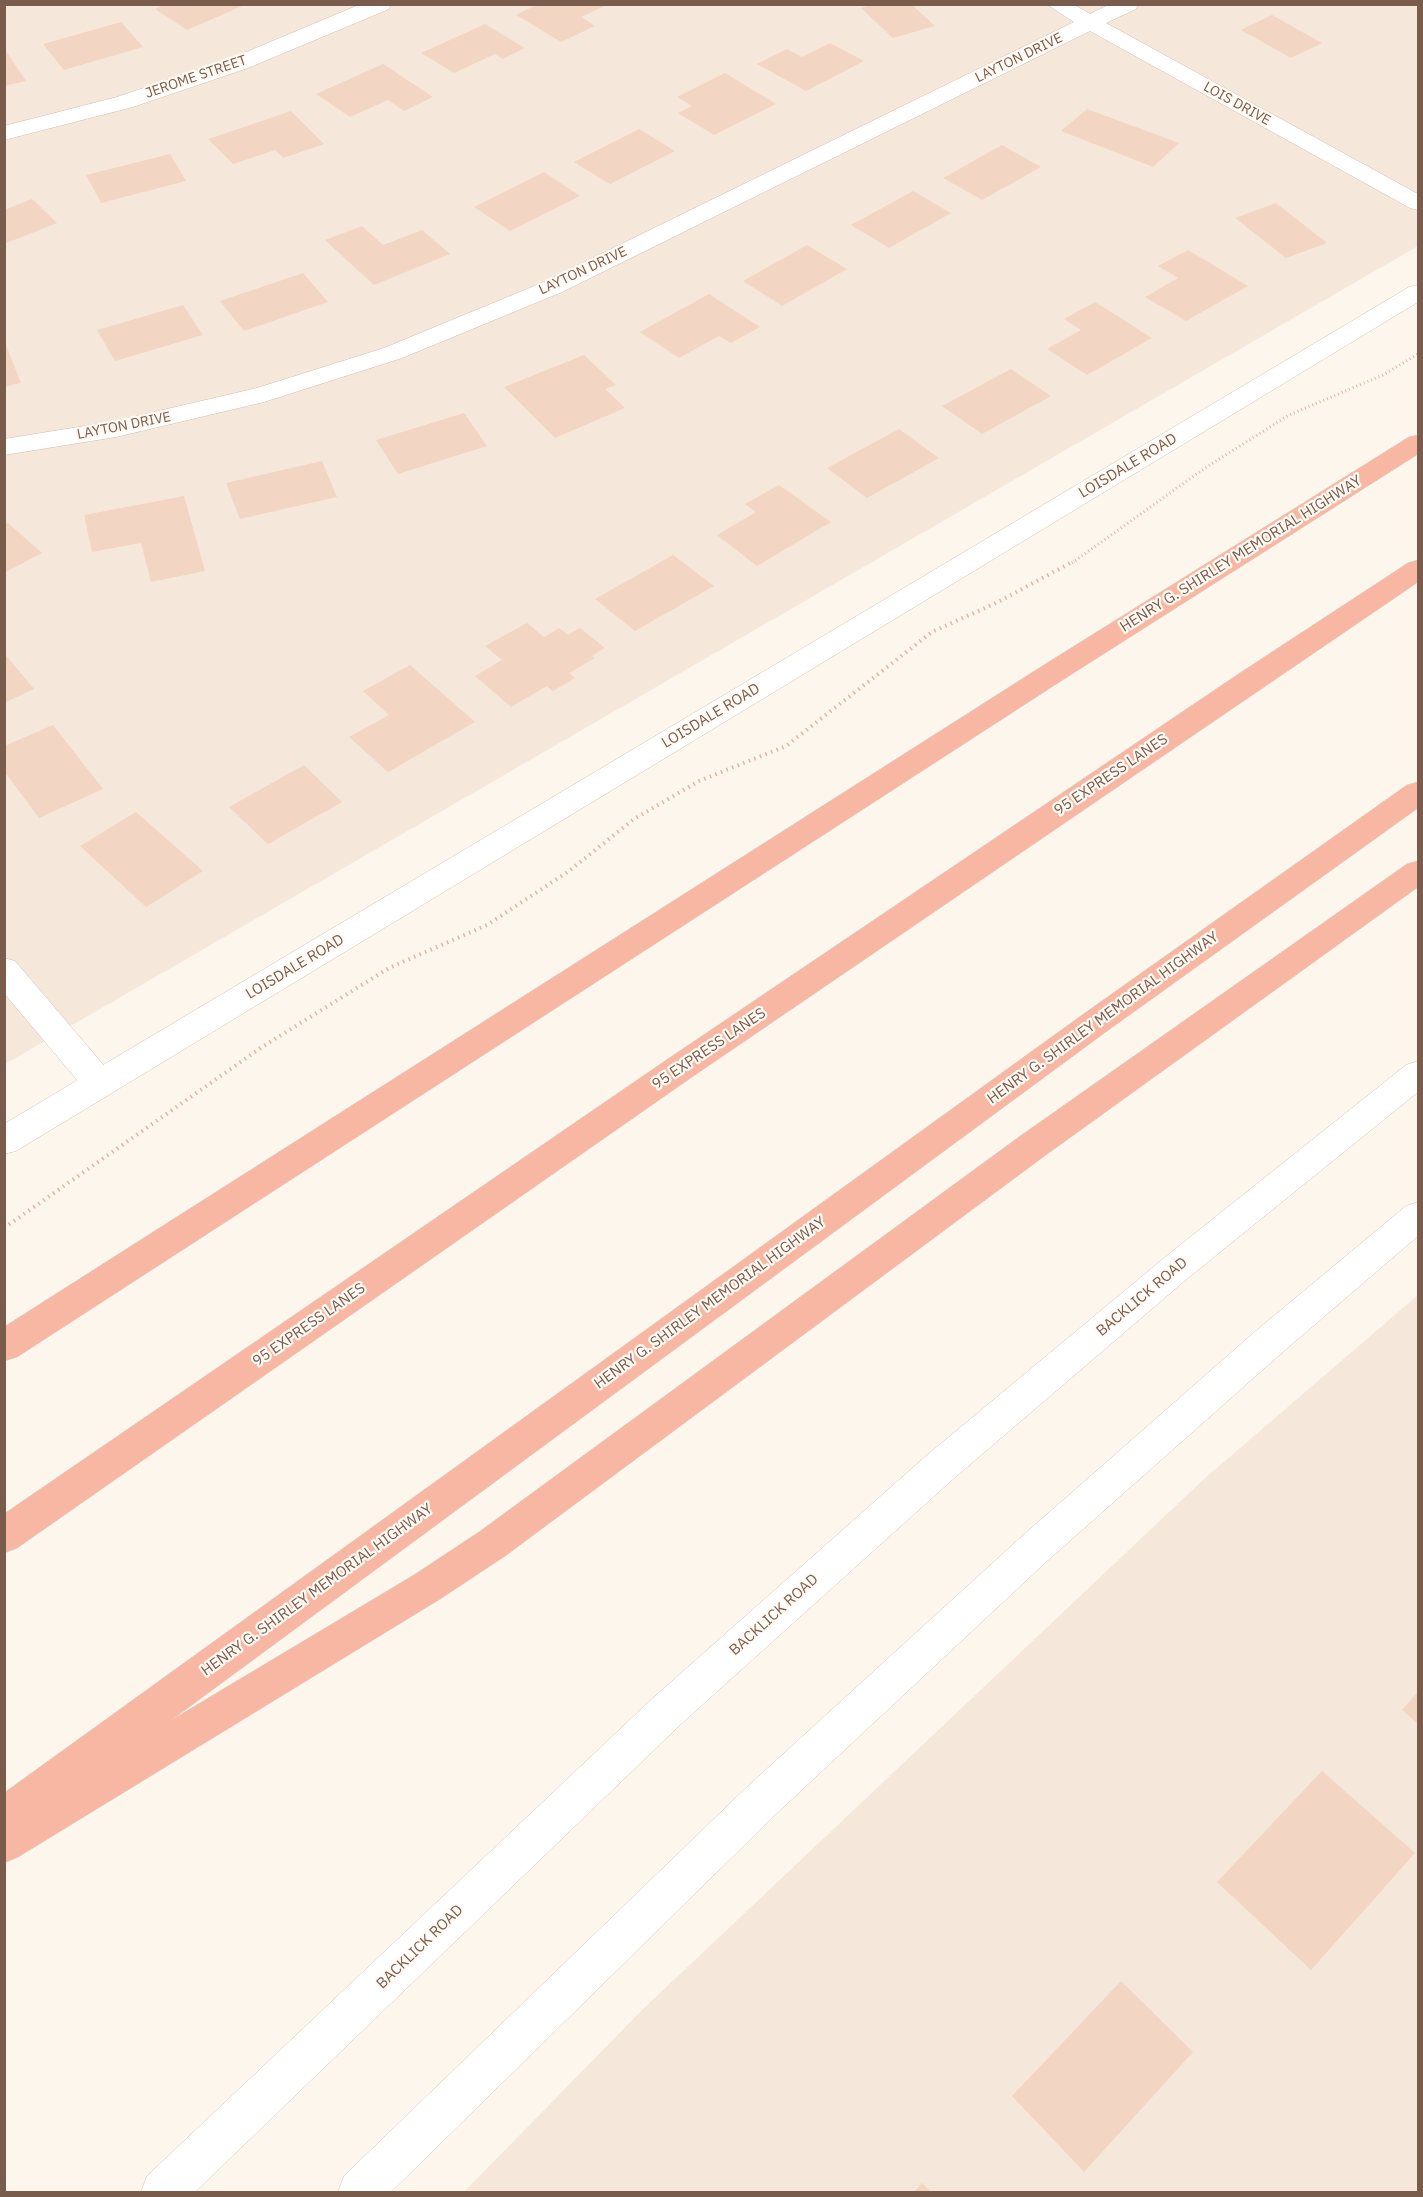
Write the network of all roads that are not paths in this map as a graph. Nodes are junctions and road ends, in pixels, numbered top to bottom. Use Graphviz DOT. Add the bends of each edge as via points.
graph roads {
  1 [pos="381,4"];
  2 [pos="1056,4"];
  3 [pos="1128,4"];
  4 [pos="1090,23"];
  5 [pos="4,133"];
  6 [pos="1419,203"];
  7 [pos="1419,292"];
  8 [pos="1419,443"];
  9 [pos="4,447"];
  10 [pos="1419,569"];
  11 [pos="1419,793"];
  12 [pos="1419,872"];
  13 [pos="4,970"];
  14 [pos="1419,1074"];
  15 [pos="100,1084"];
  16 [pos="4,1141"];
  17 [pos="1419,1216"];
  18 [pos="4,1346"];
  19 [pos="4,1536"];
  20 [pos="4,1818"];
  21 [pos="4,1843"];
  22 [pos="163,2193"];
  23 [pos="360,2193"];
  1 -- 5 [label="main road, JEROME STREET" via="240,63 125,102"];
  2 -- 4 [label="main road, LOIS DRIVE"];
  3 -- 4 [label="main road, LAYTON DRIVE"];
  4 -- 6 [label="main road, LOIS DRIVE"];
  4 -- 9 [label="main road, LAYTON DRIVE" via="553,287 393,353 264,394 116,429"];
  7 -- 15 [label="main road, LOISDALE ROAD"];
  8 -- 18 [label="highway, HENRY G. SHIRLEY MEMORIAL HIGHWAY" via="1054,672"];
  10 -- 19 [label="highway, 95 EXPRESS LANES" via="677,1070"];
  11 -- 20 [label="highway, HENRY G. SHIRLEY MEMORIAL HIGHWAY" via="1086,1029"];
  12 -- 21 [label="highway" via="1030,1147 492,1544"];
  13 -- 15 [label="main road"];
  14 -- 22 [label="main road, BACKLICK ROAD" via="1176,1268 939,1468 667,1710"];
  15 -- 16 [label="main road, LOISDALE ROAD"];
  17 -- 23 [label="main road" via="1271,1340 1033,1550 760,1801"];
}
